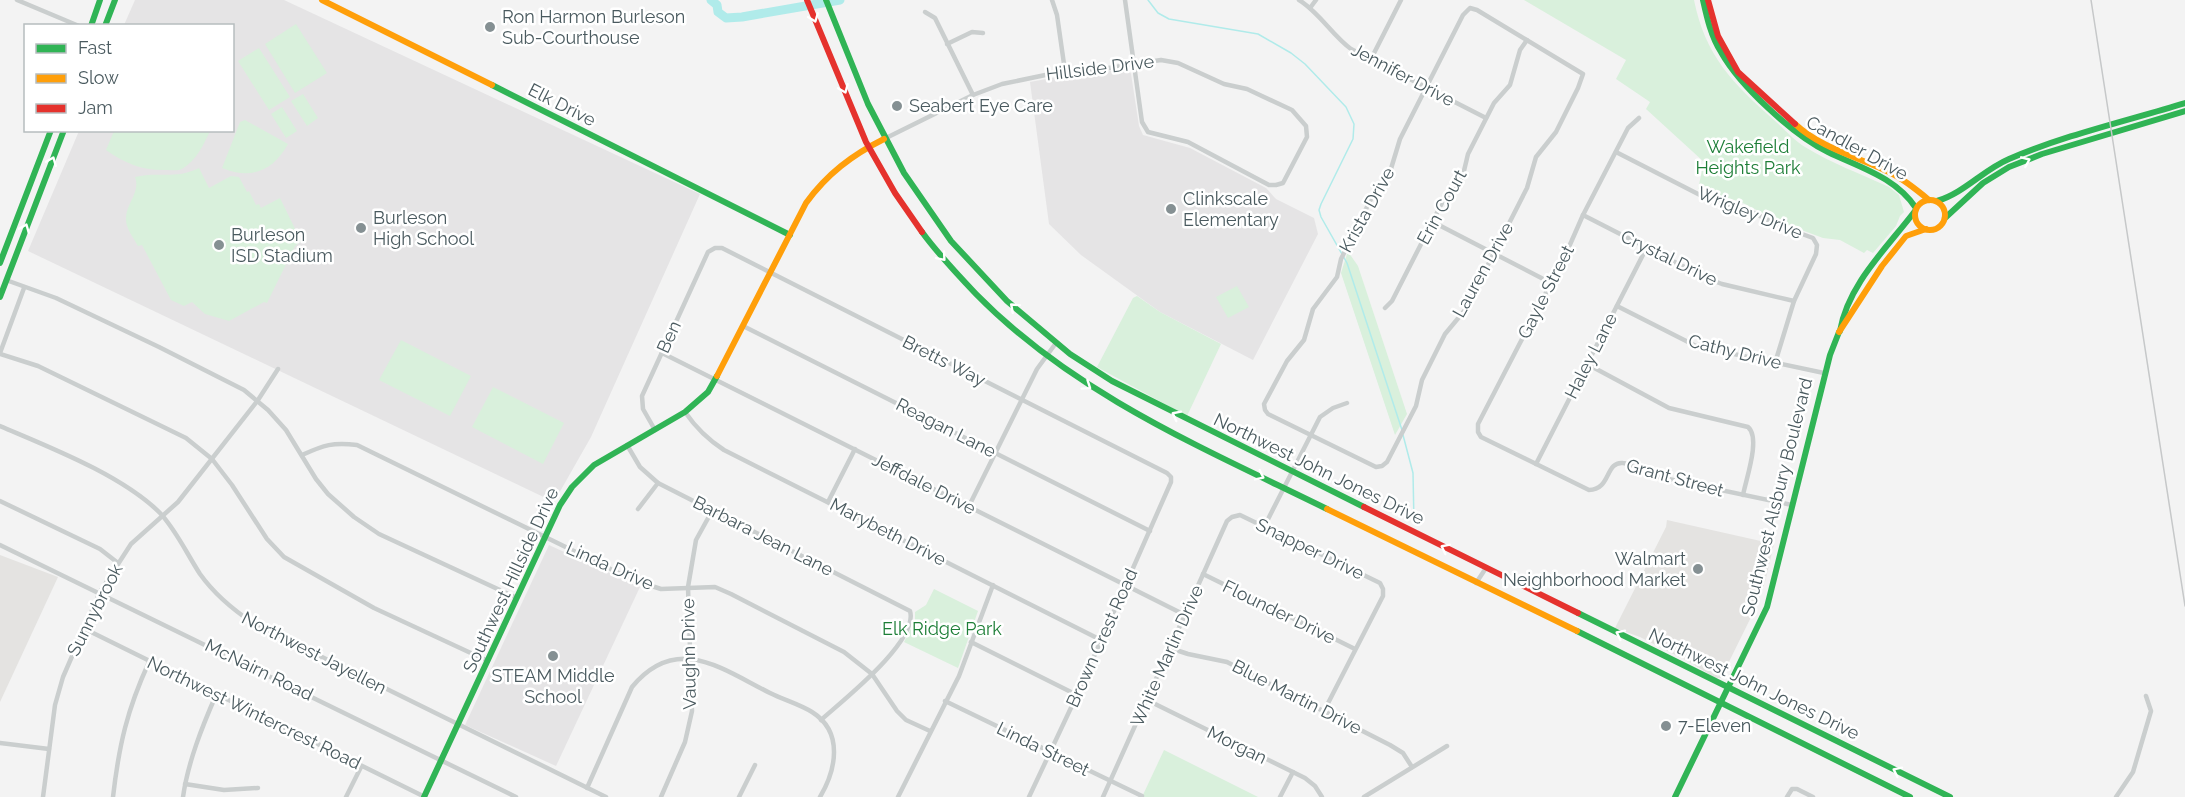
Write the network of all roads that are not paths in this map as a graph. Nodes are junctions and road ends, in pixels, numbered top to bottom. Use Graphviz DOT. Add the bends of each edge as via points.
graph roads {
  1 [pos="17,0"];
  2 [pos="100,0"];
  3 [pos="115,0"];
  4 [pos="322,0"];
  5 [pos="807,0"];
  6 [pos="826,0"];
  7 [pos="1052,0"];
  8 [pos="1125,0"];
  9 [pos="1299,0"];
  10 [pos="1316,0"];
  11 [pos="1401,0"];
  12 [pos="1703,0"];
  13 [pos="1708,0"];
  14 [pos="1310,8"];
  15 [pos="925,12"];
  16 [pos="74,24"];
  17 [pos="92,24"];
  18 [pos="106,24"];
  19 [pos="983,33"];
  20 [pos="1527,40"];
  21 [pos="947,44"];
  22 [pos="1371,59"];
  23 [pos="1134,64"];
  24 [pos="1065,71"];
  25 [pos="1426,87"];
  26 [pos="973,95"];
  27 [pos="2185,103"];
  28 [pos="2185,111"];
  29 [pos="1486,118"];
  30 [pos="1639,118"];
  31 [pos="50,132"];
  32 [pos="63,132"];
  33 [pos="884,139"];
  34 [pos="868,146"];
  35 [pos="1616,152"];
  36 [pos="29,187"];
  37 [pos="40,191"];
  38 [pos="1933,200"];
  39 [pos="1916,210"];
  40 [pos="1583,215"];
  41 [pos="1944,218"];
  42 [pos="1433,222"];
  43 [pos="1926,229"];
  44 [pos="790,236"];
  45 [pos="715,248"];
  46 [pos="1647,248"];
  47 [pos="1494,253"];
  48 [pos="0,262"];
  49 [pos="771,272"];
  50 [pos="6,280"];
  51 [pos="1551,284"];
  52 [pos="24,288"];
  53 [pos="0,297"];
  54 [pos="1794,301"];
  55 [pos="1617,306"];
  56 [pos="1384,308"];
  57 [pos="743,326"];
  58 [pos="1840,332"];
  59 [pos="1056,343"];
  60 [pos="0,353"];
  61 [pos="662,353"];
  62 [pos="1045,356"];
  63 [pos="1775,363"];
  64 [pos="1587,364"];
  65 [pos="278,369"];
  66 [pos="1824,373"];
  67 [pos="716,379"];
  68 [pos="258,400"];
  69 [pos="1021,400"];
  70 [pos="1347,403"];
  71 [pos="685,412"];
  72 [pos="0,426"];
  73 [pos="655,430"];
  74 [pos="1478,432"];
  75 [pos="1310,435"];
  76 [pos="627,445"];
  77 [pos="855,449"];
  78 [pos="995,453"];
  79 [pos="302,454"];
  80 [pos="212,459"];
  81 [pos="1536,464"];
  82 [pos="1293,472"];
  83 [pos="1171,477"];
  84 [pos="658,483"];
  85 [pos="1284,488"];
  86 [pos="1743,495"];
  87 [pos="0,501"];
  88 [pos="828,502"];
  89 [pos="1792,505"];
  90 [pos="969,506"];
  91 [pos="638,509"];
  92 [pos="712,511"];
  93 [pos="162,515"];
  94 [pos="1233,517"];
  95 [pos="1264,527"];
  96 [pos="1150,531"];
  97 [pos="546,537"];
  98 [pos="0,546"];
  99 [pos="118,563"];
  100 [pos="1486,568"];
  101 [pos="1203,574"];
  102 [pos="1476,583"];
  103 [pos="993,585"];
  104 [pos="1125,585"];
  105 [pos="688,587"];
  106 [pos="100,592"];
  107 [pos="517,598"];
  108 [pos="1185,615"];
  109 [pos="83,628"];
  110 [pos="1101,640"];
  111 [pos="972,642"];
  112 [pos="1170,648"];
  113 [pos="1355,649"];
  114 [pos="690,659"];
  115 [pos="488,661"];
  116 [pos="149,662"];
  117 [pos="872,674"];
  118 [pos="1729,687"];
  119 [pos="216,695"];
  120 [pos="1077,695"];
  121 [pos="2146,696"];
  122 [pos="1147,700"];
  123 [pos="945,701"];
  124 [pos="1722,703"];
  125 [pos="1324,711"];
  126 [pos="821,720"];
  127 [pos="459,726"];
  128 [pos="930,731"];
  129 [pos="0,743"];
  130 [pos="1447,746"];
  131 [pos="49,749"];
  132 [pos="1051,752"];
  133 [pos="442,760"];
  134 [pos="755,765"];
  135 [pos="361,766"];
  136 [pos="1412,766"];
  137 [pos="1293,772"];
  138 [pos="1111,782"];
  139 [pos="185,784"];
  140 [pos="258,788"];
  141 [pos="587,788"];
  142 [pos="1142,796"];
  143 [pos="1946,796"];
  144 [pos="43,797"];
  145 [pos="113,797"];
  146 [pos="183,797"];
  147 [pos="346,797"];
  148 [pos="425,797"];
  149 [pos="516,797"];
  150 [pos="606,797"];
  151 [pos="661,797"];
  152 [pos="739,797"];
  153 [pos="820,797"];
  154 [pos="898,797"];
  155 [pos="1029,797"];
  156 [pos="1103,797"];
  157 [pos="1280,797"];
  158 [pos="1322,797"];
  159 [pos="1364,797"];
  160 [pos="1675,797"];
  161 [pos="1787,797"];
  162 [pos="1813,797"];
  163 [pos="1910,797"];
  164 [pos="2116,797"];
  1 -- 16 [label="street"];
  2 -- 17 [label="main road"];
  3 -- 18 [label="main road"];
  4 -- 44 [label="main road, Elk Drive"];
  5 -- 34 [label="main road, Northwest John Jones Drive, one-way"];
  6 -- 33 [label="main road, Northwest John Jones Drive"];
  7 -- 24 [label="street"];
  8 -- 23 [label="street"];
  9 -- 14 [label="street, Jennifer Drive"];
  10 -- 14 [label="street"];
  11 -- 22 [label="street"];
  12 -- 39 [label="main road, Candler Drive" via="1718,49 1741,82 1804,139 1890,182 1910,196"];
  13 -- 38 [label="main road, Candler Drive" via="1718,36 1738,72 1806,134 1889,172"];
  14 -- 22 [label="street, Jennifer Drive" via="1344,44"];
  15 -- 21 [label="street" via="934,18"];
  19 -- 21 [label="street" via="972,32"];
  20 -- 25 [label="street, Krista Drive" via="1470,8"];
  20 -- 29 [label="street, Erin Court" via="1520,50 1510,85"];
  20 -- 47 [label="street, Lauren Drive" via="1583,74 1556,132 1536,157 1527,188"];
  21 -- 26 [label="street"];
  22 -- 25 [label="street, Jennifer Drive"];
  23 -- 23 [label="street, Hillside Drive" via="1145,130 1188,142 1269,185 1283,183 1308,131 1292,110 1178,63 1161,60"];
  23 -- 24 [label="street, Hillside Drive"];
  24 -- 26 [label="street, Hillside Drive" via="1002,84"];
  25 -- 29 [label="street, Jennifer Drive"];
  25 -- 75 [label="street, Krista Drive" via="1395,148 1390,172 1373,195 1347,246 1337,277 1312,309 1304,340 1264,404 1268,414"];
  26 -- 33 [label="street, Hillside Drive"];
  27 -- 38 [label="main road, Southwest Alsbury Boulevard" via="2034,149 2005,161 1950,197"];
  41 -- 28 [label="main road, Southwest Alsbury Boulevard, one-way" via="1969,193 2011,167"];
  29 -- 42 [label="street, Erin Court" via="1460,181 1443,201"];
  30 -- 35 [label="street, Gayle Street" via="1628,128"];
  31 -- 36 [label="main road"];
  37 -- 32 [label="main road, one-way"];
  33 -- 34 [label="main road, Southwest Hillside Drive"];
  59 -- 33 [label="main road, Northwest John Jones Drive, one-way" via="972,265 915,191"];
  34 -- 44 [label="main road, Southwest Hillside Drive" via="820,182"];
  34 -- 62 [label="main road, Northwest John Jones Drive, one-way" via="899,199 950,267 1003,322"];
  35 -- 40 [label="street, Gayle Street"];
  35 -- 54 [label="street, Wrigley Drive" via="1700,195 1812,238 1817,245 1816,254"];
  36 -- 37 [label="main road"];
  36 -- 48 [label="main road"];
  50 -- 37 [label="main road, one-way"];
  38 -- 39 [label="main road, Southwest Alsbury Boulevard" via="1920,203"];
  38 -- 41 [label="main road" via="1943,206"];
  39 -- 43 [label="main road" via="1916,221"];
  39 -- 58 [label="main road, Southwest Alsbury Boulevard" via="1849,302 1840,319"];
  40 -- 46 [label="street, Crystal Drive"];
  40 -- 51 [label="street, Gayle Street"];
  41 -- 43 [label="main road, Southwest Alsbury Boulevard" via="1936,228"];
  42 -- 47 [label="street"];
  42 -- 56 [label="street, Erin Court" via="1392,301"];
  43 -- 58 [label="main road, Southwest Alsbury Boulevard" via="1911,233 1899,243"];
  44 -- 49 [label="main road, Southwest Hillside Drive"];
  45 -- 49 [label="street, Bretts Way"];
  45 -- 61 [label="street, Ben" via="708,252"];
  46 -- 54 [label="street, Crystal Drive" via="1722,284"];
  46 -- 55 [label="street, Haley Lane"];
  47 -- 51 [label="street"];
  47 -- 75 [label="street, Lauren Drive" via="1465,310 1445,334 1422,380 1416,406 1387,462 1376,467"];
  49 -- 57 [label="main road, Southwest Hillside Drive"];
  49 -- 69 [label="street, Bretts Way"];
  50 -- 52 [label="street"];
  50 -- 53 [label="main road"];
  51 -- 74 [label="street, Gayle Street" via="1478,424"];
  52 -- 60 [label="street"];
  52 -- 68 [label="street" via="56,298 159,347"];
  54 -- 63 [label="street"];
  55 -- 63 [label="street, Cathy Drive" via="1696,345"];
  55 -- 64 [label="street, Haley Lane"];
  57 -- 67 [label="main road, Southwest Hillside Drive"];
  57 -- 78 [label="street, Reagan Lane"];
  58 -- 66 [label="main road, Southwest Alsbury Boulevard"];
  59 -- 62 [label="street"];
  82 -- 59 [label="main road, Northwest John Jones Drive, one-way" via="1134,393"];
  60 -- 80 [label="street" via="38,366 186,438"];
  61 -- 67 [label="street, Jeffdale Drive"];
  61 -- 73 [label="street, Ben" via="641,402"];
  62 -- 69 [label="street"];
  62 -- 85 [label="main road, Northwest John Jones Drive, one-way" via="1126,410"];
  63 -- 66 [label="street, Cathy Drive"];
  64 -- 81 [label="street, Haley Lane"];
  64 -- 86 [label="street" via="1669,408 1753,431"];
  65 -- 68 [label="street, Sunnybrook"];
  66 -- 89 [label="main road, Southwest Alsbury Boulevard"];
  67 -- 71 [label="main road, Southwest Hillside Drive" via="708,392"];
  67 -- 77 [label="street, Jeffdale Drive"];
  68 -- 79 [label="street" via="286,429"];
  68 -- 80 [label="street, Sunnybrook"];
  69 -- 78 [label="street"];
  69 -- 83 [label="street, Bretts Way"];
  70 -- 75 [label="street" via="1320,417"];
  71 -- 73 [label="main road, Southwest Hillside Drive"];
  71 -- 88 [label="street, Marybeth Drive" via="707,439 724,450"];
  72 -- 93 [label="street, Northwest Jayellen" via="127,486"];
  73 -- 76 [label="main road, Southwest Hillside Drive"];
  74 -- 81 [label="street, Grant Street"];
  75 -- 82 [label="street"];
  76 -- 84 [label="street, Barbara Jean Lane" via="640,467"];
  76 -- 97 [label="main road, Southwest Hillside Drive" via="594,465 576,482 560,505"];
  77 -- 88 [label="street"];
  77 -- 90 [label="street, Jeffdale Drive"];
  78 -- 90 [label="street"];
  78 -- 96 [label="street, Reagan Lane"];
  79 -- 97 [label="street, Linda Drive" via="338,442 357,445"];
  79 -- 107 [label="street" via="328,494 379,534"];
  80 -- 93 [label="street, Sunnybrook"];
  80 -- 115 [label="street" via="267,539 284,557 355,598"];
  81 -- 86 [label="street, Grant Street" via="1589,490 1602,486 1613,465 1619,462 1659,477"];
  82 -- 85 [label="street"];
  100 -- 82 [label="main road, Northwest John Jones Drive, one-way"];
  83 -- 96 [label="street, Brown Crest Road"];
  84 -- 91 [label="street"];
  84 -- 92 [label="street, Barbara Jean Lane"];
  85 -- 95 [label="street"];
  85 -- 102 [label="main road, Northwest John Jones Drive"];
  86 -- 89 [label="street, Grant Street"];
  87 -- 99 [label="street" via="100,549"];
  88 -- 103 [label="street, Marybeth Drive"];
  89 -- 118 [label="main road, Southwest Alsbury Boulevard" via="1767,607"];
  90 -- 104 [label="street, Jeffdale Drive"];
  92 -- 105 [label="street, Vaughn Drive" via="696,540"];
  92 -- 117 [label="street, Barbara Jean Lane" via="908,609 911,621 896,650"];
  93 -- 99 [label="street, Sunnybrook" via="131,544"];
  93 -- 127 [label="street, Northwest Jayellen" via="200,573 231,609 279,638"];
  94 -- 95 [label="street, Snapper Drive" via="1240,515"];
  94 -- 101 [label="street, White Marlin Drive"];
  95 -- 113 [label="street, Snapper Drive" via="1380,583 1383,596"];
  96 -- 104 [label="street, Brown Crest Road"];
  97 -- 105 [label="street, Linda Drive" via="633,580 661,589"];
  97 -- 107 [label="main road, Southwest Hillside Drive"];
  98 -- 106 [label="street, McNairn Road"];
  99 -- 106 [label="street, Sunnybrook"];
  100 -- 102 [label="street"];
  118 -- 100 [label="main road, Northwest John Jones Drive, one-way"];
  101 -- 108 [label="street, White Marlin Drive"];
  101 -- 113 [label="street, Flounder Drive"];
  102 -- 124 [label="main road, Northwest John Jones Drive"];
  103 -- 110 [label="street, Marybeth Drive"];
  103 -- 111 [label="street"];
  104 -- 108 [label="street, Jeffdale Drive"];
  104 -- 110 [label="street, Brown Crest Road"];
  105 -- 114 [label="street, Vaughn Drive"];
  105 -- 117 [label="street, Linda Drive" via="715,587 731,594 844,652"];
  106 -- 109 [label="street, Sunnybrook"];
  106 -- 133 [label="street, McNairn Road"];
  107 -- 115 [label="main road, Southwest Hillside Drive"];
  108 -- 112 [label="street, White Marlin Drive"];
  109 -- 116 [label="street, Northwest Wintercrest Road"];
  109 -- 131 [label="street, Sunnybrook" via="55,705"];
  110 -- 120 [label="street, Brown Crest Road"];
  111 -- 120 [label="street"];
  111 -- 123 [label="street"];
  112 -- 122 [label="street, White Marlin Drive"];
  112 -- 125 [label="street, Blue Martin Drive" via="1227,662"];
  113 -- 125 [label="street"];
  114 -- 126 [label="street" via="726,669"];
  114 -- 141 [label="street" via="658,665 639,678"];
  114 -- 151 [label="street, Vaughn Drive" via="692,711 685,742"];
  115 -- 127 [label="main road, Southwest Hillside Drive"];
  116 -- 119 [label="street, Northwest Wintercrest Road"];
  116 -- 145 [label="street" via="126,718"];
  117 -- 126 [label="street"];
  117 -- 128 [label="street, Linda Drive" via="906,720"];
  118 -- 124 [label="main road, Southwest Alsbury Boulevard"];
  143 -- 118 [label="main road, Northwest John Jones Drive, one-way"];
  119 -- 135 [label="street, Northwest Wintercrest Road"];
  119 -- 139 [label="street"];
  120 -- 132 [label="street, Brown Crest Road"];
  121 -- 164 [label="street" via="2151,711 2133,772"];
  122 -- 137 [label="street, Morgan"];
  122 -- 138 [label="street, White Marlin Drive"];
  123 -- 128 [label="street"];
  123 -- 132 [label="street, Linda Street"];
  124 -- 160 [label="main road, Southwest Alsbury Boulevard"];
  124 -- 163 [label="main road, Northwest John Jones Drive"];
  125 -- 136 [label="street, Blue Martin Drive" via="1403,753"];
  126 -- 153 [label="street" via="831,736 834,754 833,769"];
  127 -- 133 [label="main road, Southwest Hillside Drive"];
  127 -- 141 [label="street, Northwest Jayellen"];
  128 -- 154 [label="street"];
  129 -- 131 [label="street"];
  130 -- 136 [label="street"];
  131 -- 144 [label="street, Sunnybrook"];
  132 -- 138 [label="street, Linda Street"];
  132 -- 155 [label="street, Brown Crest Road"];
  133 -- 148 [label="main road, Southwest Hillside Drive"];
  133 -- 149 [label="street, McNairn Road"];
  134 -- 152 [label="street"];
  135 -- 147 [label="street"];
  135 -- 148 [label="street, Northwest Wintercrest Road"];
  136 -- 159 [label="street"];
  137 -- 157 [label="street"];
  137 -- 158 [label="street, Morgan" via="1315,786"];
  138 -- 142 [label="street, Linda Street"];
  138 -- 156 [label="street, White Marlin Drive"];
  139 -- 140 [label="street" via="224,790"];
  139 -- 146 [label="street"];
  141 -- 150 [label="street, Northwest Jayellen"];
  161 -- 162 [label="street" via="1792,789"];
}
